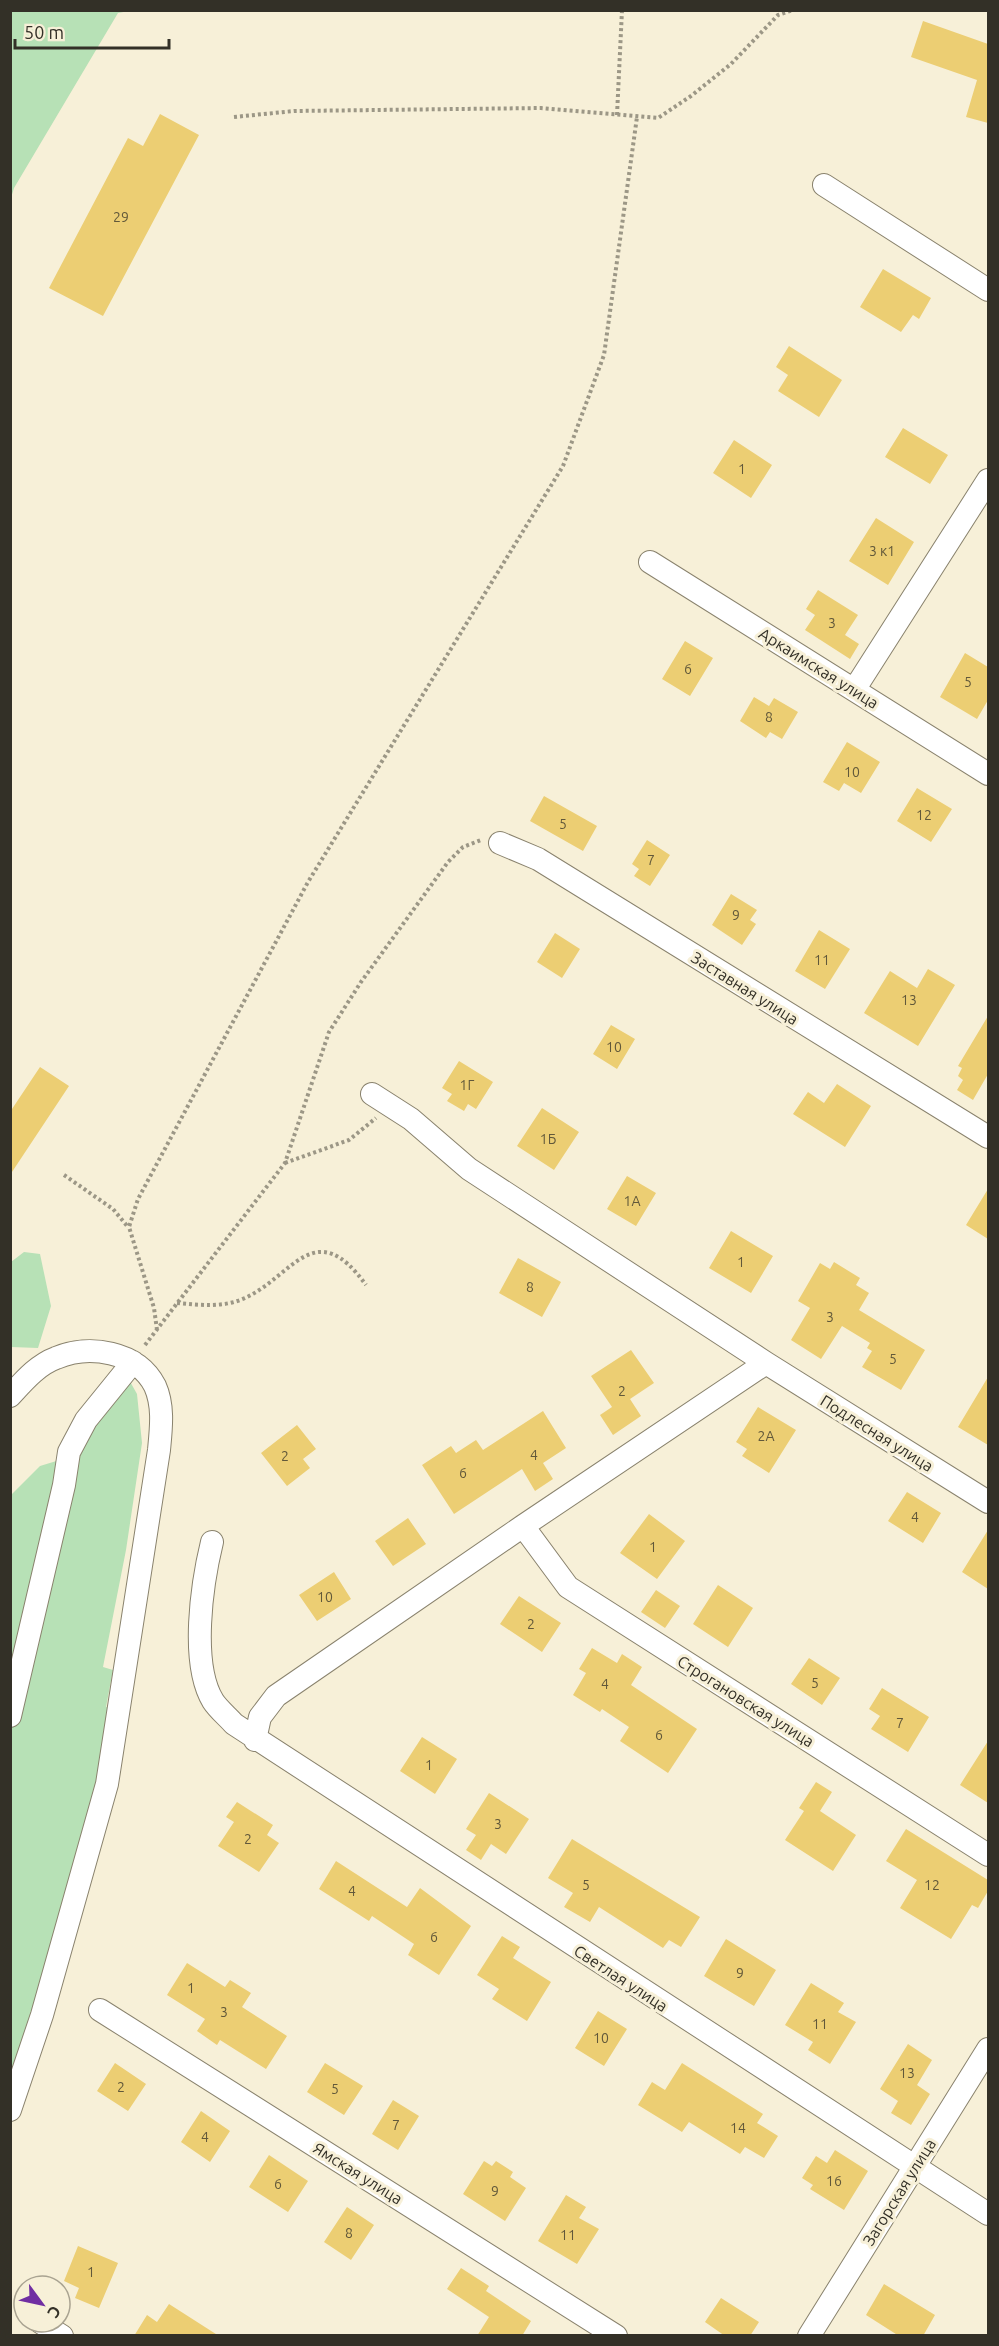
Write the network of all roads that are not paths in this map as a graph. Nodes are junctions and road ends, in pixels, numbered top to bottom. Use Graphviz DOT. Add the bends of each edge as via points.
graph roads {
  1 [pos="824,185"];
  2 [pos="988,290"];
  3 [pos="988,480"];
  4 [pos="650,562"];
  5 [pos="854,690"];
  6 [pos="988,774"];
  7 [pos="500,843"];
  8 [pos="379,1099"];
  9 [pos="988,1137"];
  10 [pos="133,1362"];
  11 [pos="766,1363"];
  12 [pos="10,1396"];
  13 [pos="988,1502"];
  14 [pos="523,1526"];
  15 [pos="212,1542"];
  16 [pos="10,1716"];
  17 [pos="255,1740"];
  18 [pos="988,1855"];
  19 [pos="100,2010"];
  20 [pos="988,2049"];
  21 [pos="10,2110"];
  22 [pos="914,2168"];
  23 [pos="988,2214"];
  24 [pos="616,2336"];
  25 [pos="809,2336"];
  1 -- 2 [label="street"];
  3 -- 5 [label="street"];
  4 -- 5 [label="street, Аркаимская улица"];
  5 -- 6 [label="street, Аркаимская улица"];
  7 -- 9 [label="street, Заставная улица" via="569,877"];
  8 -- 11 [label="street, Подлесная улица" via="411,1119 469,1169"];
  10 -- 12 [label="street" via="96,1350 56,1358 30,1375"];
  10 -- 16 [label="street" via="86,1420 69,1452"];
  10 -- 21 [label="street" via="154,1385 162,1415 124,1683 107,1784 42,2014"];
  11 -- 13 [label="street, Подлесная улица"];
  11 -- 14 [label="street"];
  14 -- 17 [label="street" via="276,1696 260,1717"];
  14 -- 18 [label="street, Строгановская улица" via="568,1587"];
  15 -- 17 [label="street, Светлая улица" via="202,1581 203,1675 213,1701"];
  17 -- 22 [label="street, Светлая улица"];
  19 -- 24 [label="street, Ямская улица"];
  20 -- 22 [label="street, Загорская улица"];
  22 -- 23 [label="street, Светлая улица"];
  22 -- 25 [label="street, Загорская улица"];
}
